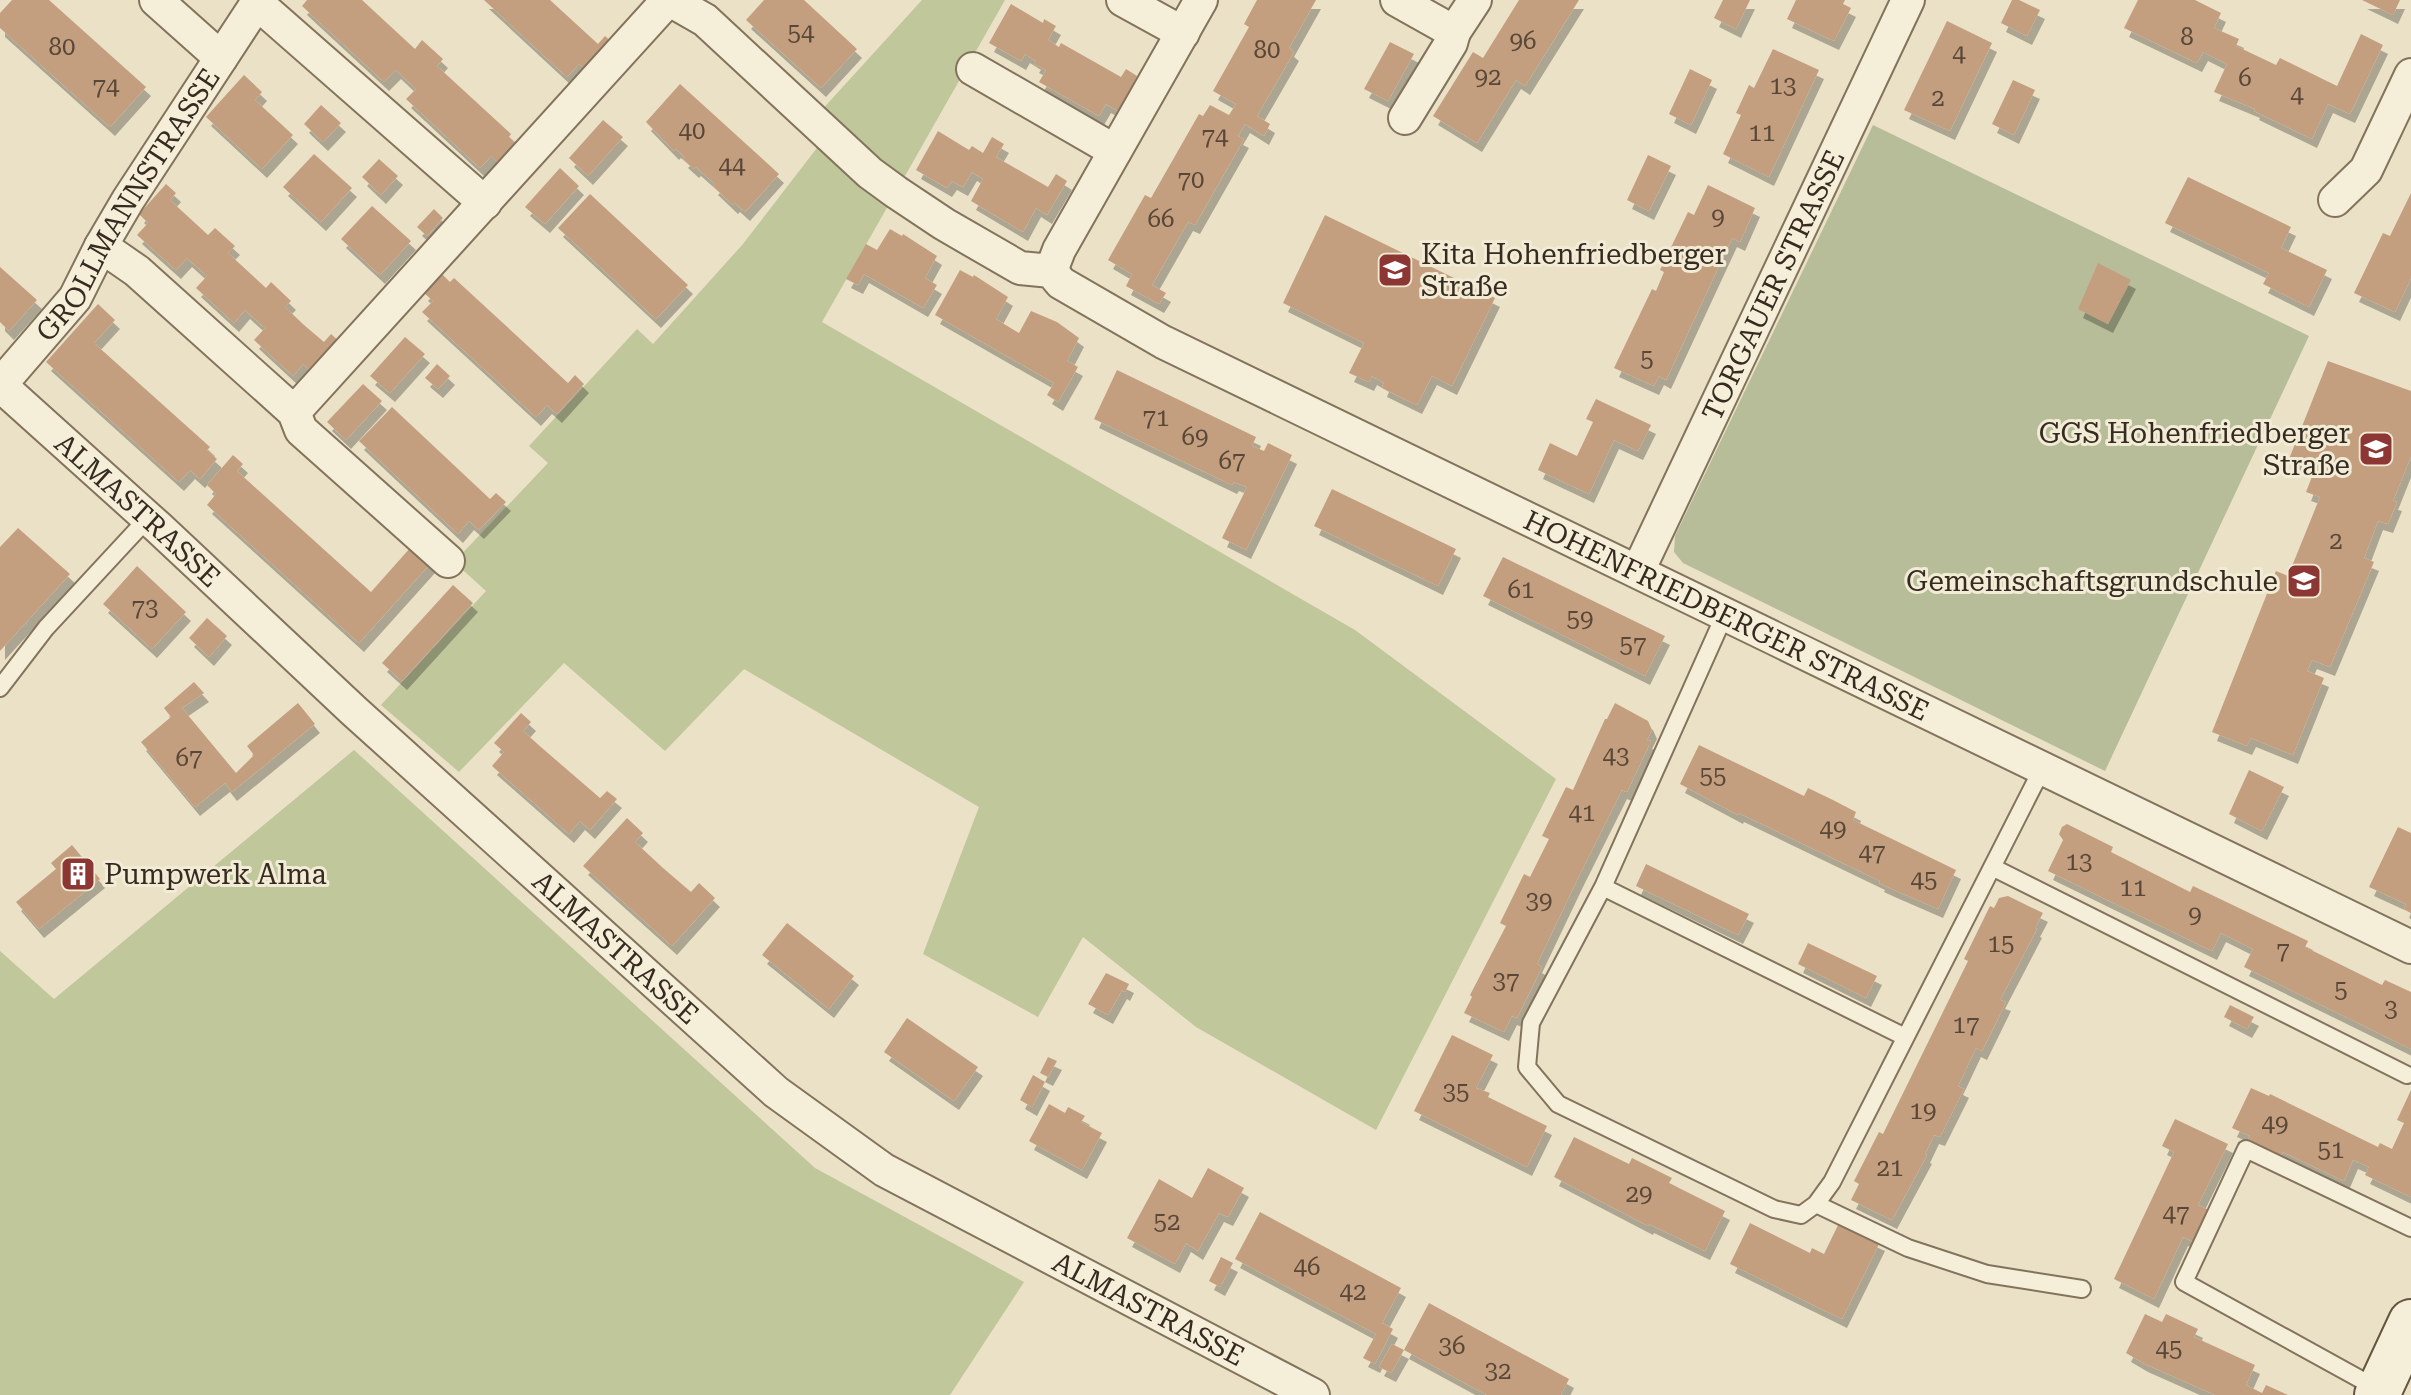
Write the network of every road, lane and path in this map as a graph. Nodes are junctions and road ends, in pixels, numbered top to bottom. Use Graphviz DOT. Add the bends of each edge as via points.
graph roads {
  1 [pos="156,0"];
  2 [pos="669,0"];
  3 [pos="1123,0"];
  4 [pos="1201,0"];
  5 [pos="1397,0"];
  6 [pos="1475,0"];
  7 [pos="1908,0"];
  8 [pos="258,1"];
  9 [pos="714,10"];
  10 [pos="1454,32"];
  11 [pos="1183,33"];
  12 [pos="221,58"];
  13 [pos="973,69"];
  14 [pos="2411,75"];
  15 [pos="1405,118"];
  16 [pos="1115,151"];
  17 [pos="2335,200"];
  18 [pos="485,203"];
  19 [pos="101,246"];
  20 [pos="1051,271"];
  21 [pos="0,385"];
  22 [pos="294,412"];
  23 [pos="148,518"];
  24 [pos="448,561"];
  25 [pos="1638,571"];
  26 [pos="1725,614"];
  27 [pos="0,688"];
  28 [pos="2042,769"];
  29 [pos="1992,867"];
  30 [pos="1603,887"];
  31 [pos="2411,947"];
  32 [pos="1905,1037"];
  33 [pos="2407,1075"];
  34 [pos="1816,1204"];
  35 [pos="2411,1228"];
  36 [pos="2082,1289"];
  37 [pos="2411,1322"];
  38 [pos="2378,1392"];
  39 [pos="1313,1395"];
  1 -- 12 [label="street, GROLLMANNSTRASSE"];
  2 -- 9 [label="street, HOHENFRIEDBERGER STRASSE"];
  2 -- 18 [label="street"];
  3 -- 11 [label="street"];
  4 -- 11 [label="street"];
  5 -- 10 [label="street"];
  6 -- 10 [label="street"];
  7 -- 25 [label="street, TORGAUER STRASSE"];
  8 -- 12 [label="street, GROLLMANNSTRASSE"];
  8 -- 18 [label="street"];
  9 -- 20 [label="street, HOHENFRIEDBERGER STRASSE" via="870,173 1020,268"];
  10 -- 15 [label="street"];
  11 -- 16 [label="street"];
  12 -- 19 [label="street, GROLLMANNSTRASSE"];
  13 -- 16 [label="street"];
  14 -- 17 [label="street" via="2366,170"];
  16 -- 20 [label="street"];
  18 -- 22 [label="street"];
  19 -- 21 [label="street, GROLLMANNSTRASSE" via="75,298"];
  19 -- 22 [label="street" via="137,271"];
  20 -- 25 [label="street, HOHENFRIEDBERGER STRASSE" via="1061,283 1163,342"];
  21 -- 23 [label="street, ALMASTRASSE"];
  22 -- 24 [label="street" via="301,430"];
  23 -- 27 [label="lane" via="46,628"];
  23 -- 39 [label="street, ALMASTRASSE" via="776,1092 884,1170"];
  25 -- 26 [label="street, HOHENFRIEDBERGER STRASSE"];
  26 -- 28 [label="street, HOHENFRIEDBERGER STRASSE"];
  26 -- 30 [label="lane"];
  28 -- 29 [label="lane"];
  28 -- 31 [label="street, HOHENFRIEDBERGER STRASSE"];
  29 -- 32 [label="lane"];
  29 -- 33 [label="lane"];
  30 -- 32 [label="lane"];
  30 -- 34 [label="lane" via="1531,1023 1527,1067 1558,1104 1774,1209 1801,1215"];
  32 -- 34 [label="lane"];
  34 -- 36 [label="lane" via="1908,1248 1987,1274"];
  35 -- 38 [label="lane" via="2246,1149 2184,1282"];
  37 -- 38 [label="main road"];
}
